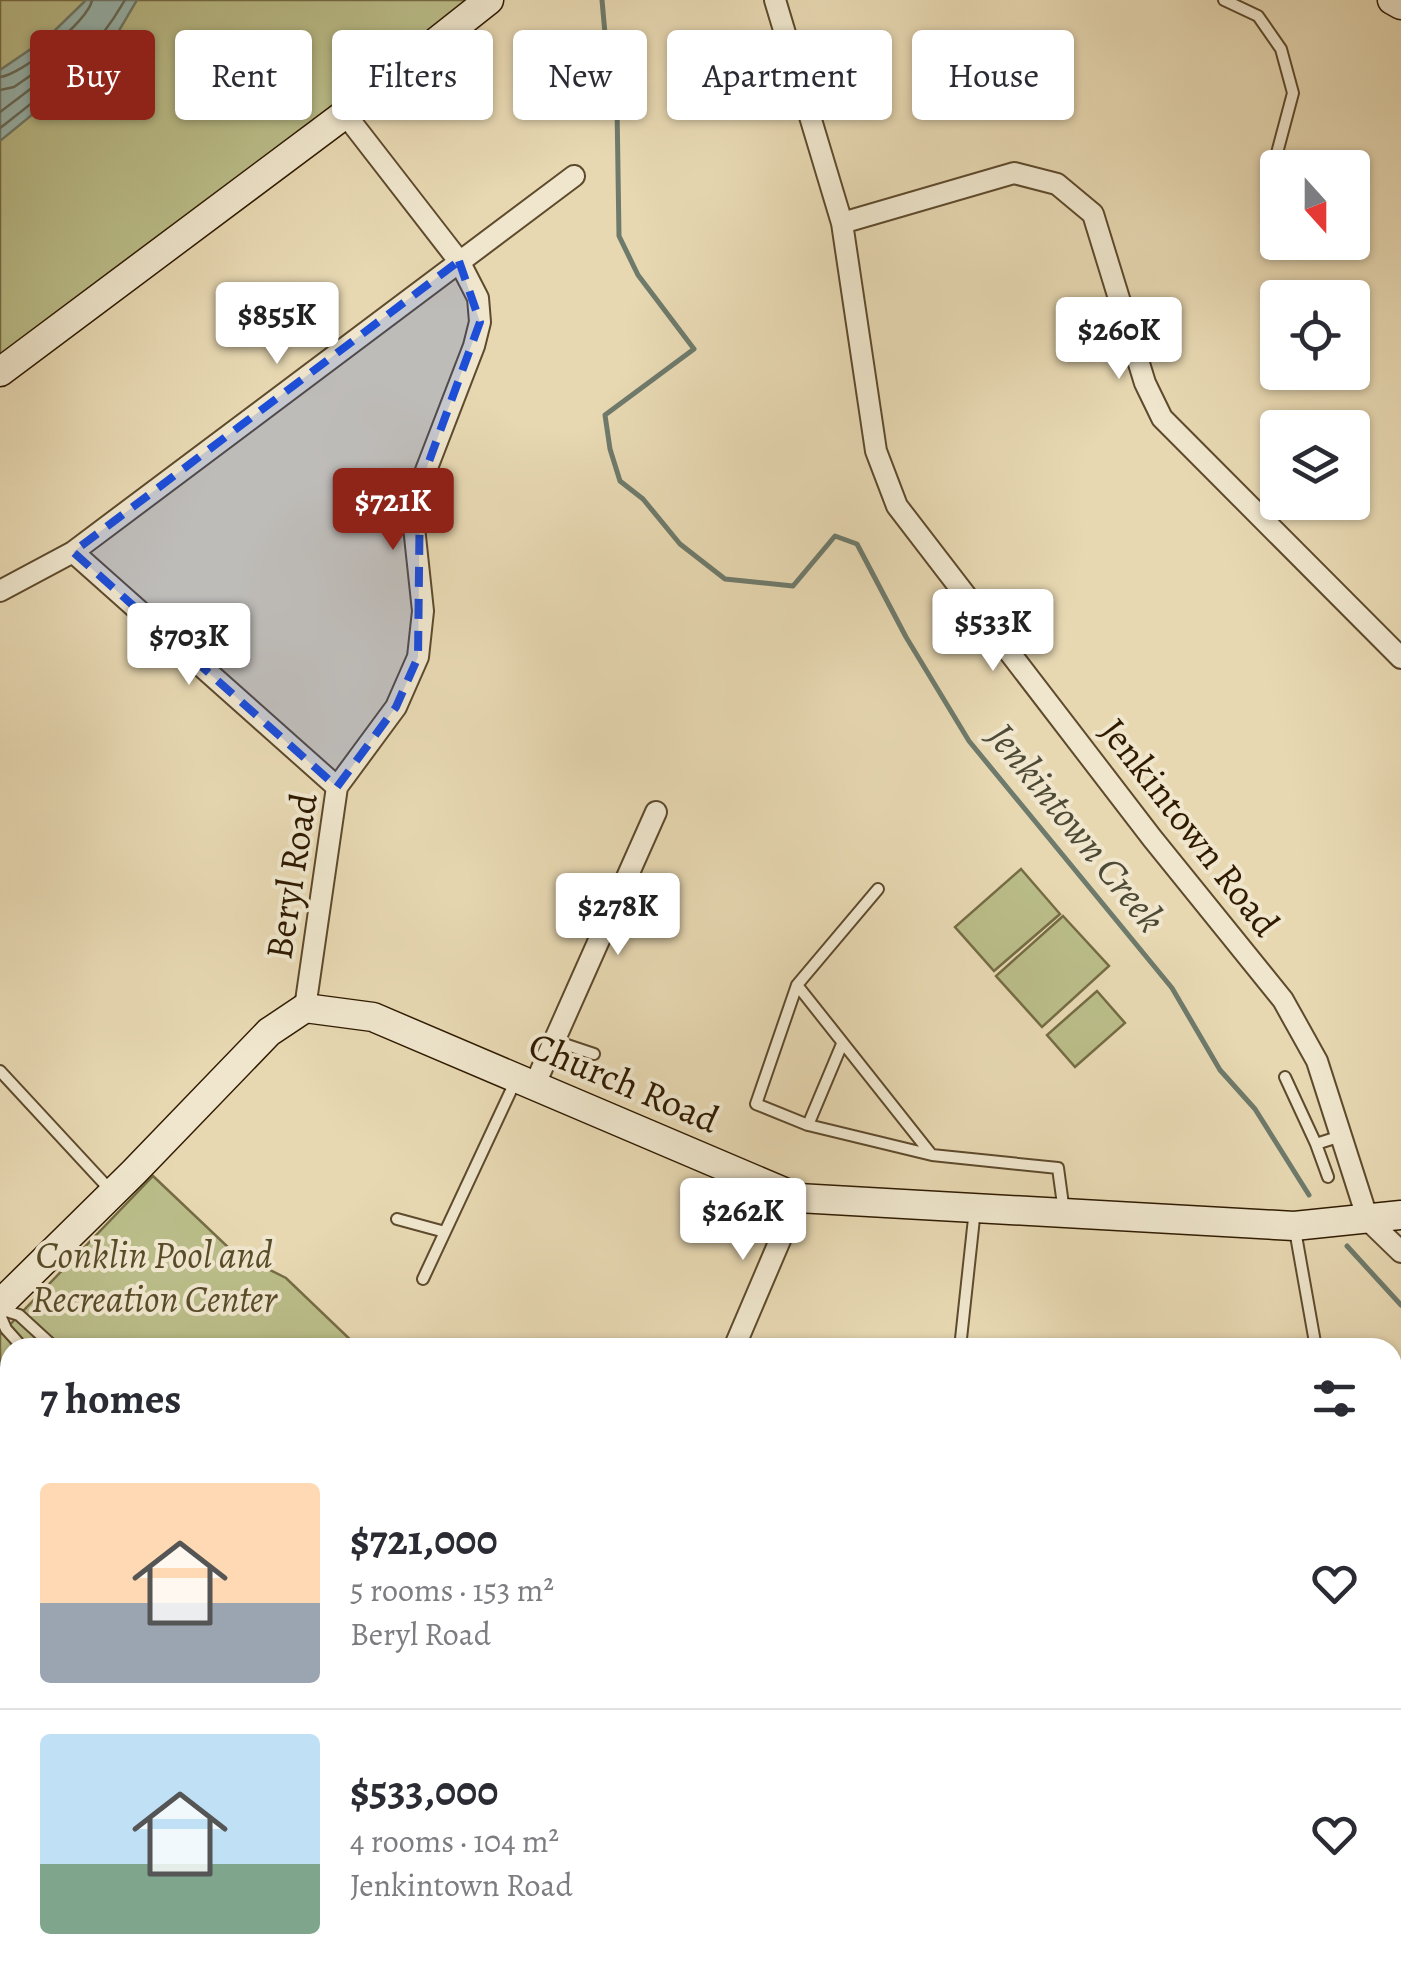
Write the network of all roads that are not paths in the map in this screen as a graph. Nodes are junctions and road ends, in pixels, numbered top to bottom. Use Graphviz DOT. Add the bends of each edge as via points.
graph roads {
  1 [pos="490,0"];
  2 [pos="775,0"];
  3 [pos="1224,0"];
  4 [pos="1392,0"];
  5 [pos="1401,5"];
  6 [pos="452,30"];
  7 [pos="337,120"];
  8 [pos="350,120"];
  9 [pos="1278,150"];
  10 [pos="574,176"];
  11 [pos="842,223"];
  12 [pos="459,261"];
  13 [pos="0,372"];
  14 [pos="73,552"];
  15 [pos="0,591"];
  16 [pos="1401,658"];
  17 [pos="337,786"];
  18 [pos="656,812"];
  19 [pos="878,890"];
  20 [pos="797,985"];
  21 [pos="305,1008"];
  22 [pos="554,1041"];
  23 [pos="842,1044"];
  24 [pos="594,1054"];
  25 [pos="0,1071"];
  26 [pos="1285,1078"];
  27 [pos="526,1080"];
  28 [pos="808,1124"];
  29 [pos="1340,1136"];
  30 [pos="1316,1144"];
  31 [pos="932,1155"];
  32 [pos="1328,1178"];
  33 [pos="113,1194"];
  34 [pos="798,1198"];
  35 [pos="975,1208"];
  36 [pos="1064,1213"];
  37 [pos="1401,1216"];
  38 [pos="398,1219"];
  39 [pos="1368,1220"];
  40 [pos="1294,1226"];
  41 [pos="445,1232"];
  42 [pos="1401,1252"];
  43 [pos="424,1279"];
  44 [pos="0,1310"];
  45 [pos="14,1338"];
  46 [pos="43,1338"];
  47 [pos="738,1338"];
  48 [pos="961,1338"];
  49 [pos="1314,1338"];
  1 -- 6 [label="street"];
  2 -- 11 [label="street, Jenkintown Road"];
  3 -- 9 [label="lane" via="1258,16 1281,49 1293,93"];
  4 -- 5 [label="street"];
  7 -- 13 [label="street"];
  8 -- 12 [label="street, Beryl Road"];
  10 -- 12 [label="street"];
  11 -- 16 [label="street" via="1014,173 1058,184 1093,214 1145,384 1162,418"];
  11 -- 29 [label="street, Jenkintown Road" via="876,451 897,506 1283,1000 1316,1062"];
  12 -- 14 [label="street"];
  12 -- 17 [label="street, Beryl Road" via="478,298 480,322 420,486 414,527 422,611 418,657 396,707"];
  14 -- 15 [label="street"];
  14 -- 17 [label="street"];
  17 -- 21 [label="street, Beryl Road"];
  18 -- 22 [label="street"];
  19 -- 20 [label="lane"];
  20 -- 23 [label="lane"];
  20 -- 28 [label="lane" via="756,1104"];
  21 -- 27 [label="street, Church Road" via="373,1017"];
  21 -- 33 [label="street" via="269,1032"];
  22 -- 24 [label="lane"];
  22 -- 27 [label="street"];
  23 -- 28 [label="lane"];
  23 -- 31 [label="lane"];
  25 -- 33 [label="lane"];
  26 -- 30 [label="lane"];
  27 -- 34 [label="street, Church Road"];
  27 -- 41 [label="lane"];
  28 -- 31 [label="lane"];
  29 -- 30 [label="lane"];
  29 -- 39 [label="street, Jenkintown Road"];
  30 -- 32 [label="lane"];
  31 -- 36 [label="lane" via="1058,1168"];
  33 -- 44 [label="street"];
  34 -- 35 [label="street, Church Road"];
  34 -- 47 [label="street"];
  35 -- 36 [label="street, Church Road"];
  35 -- 48 [label="lane"];
  36 -- 40 [label="street, Church Road"];
  37 -- 39 [label="street, Church Road"];
  38 -- 41 [label="lane"];
  39 -- 40 [label="street, Church Road"];
  39 -- 42 [label="street, Jenkintown Road"];
  40 -- 49 [label="lane"];
  41 -- 43 [label="lane"];
  44 -- 45 [label="lane"];
  44 -- 46 [label="lane" via="19,1315"];
}
